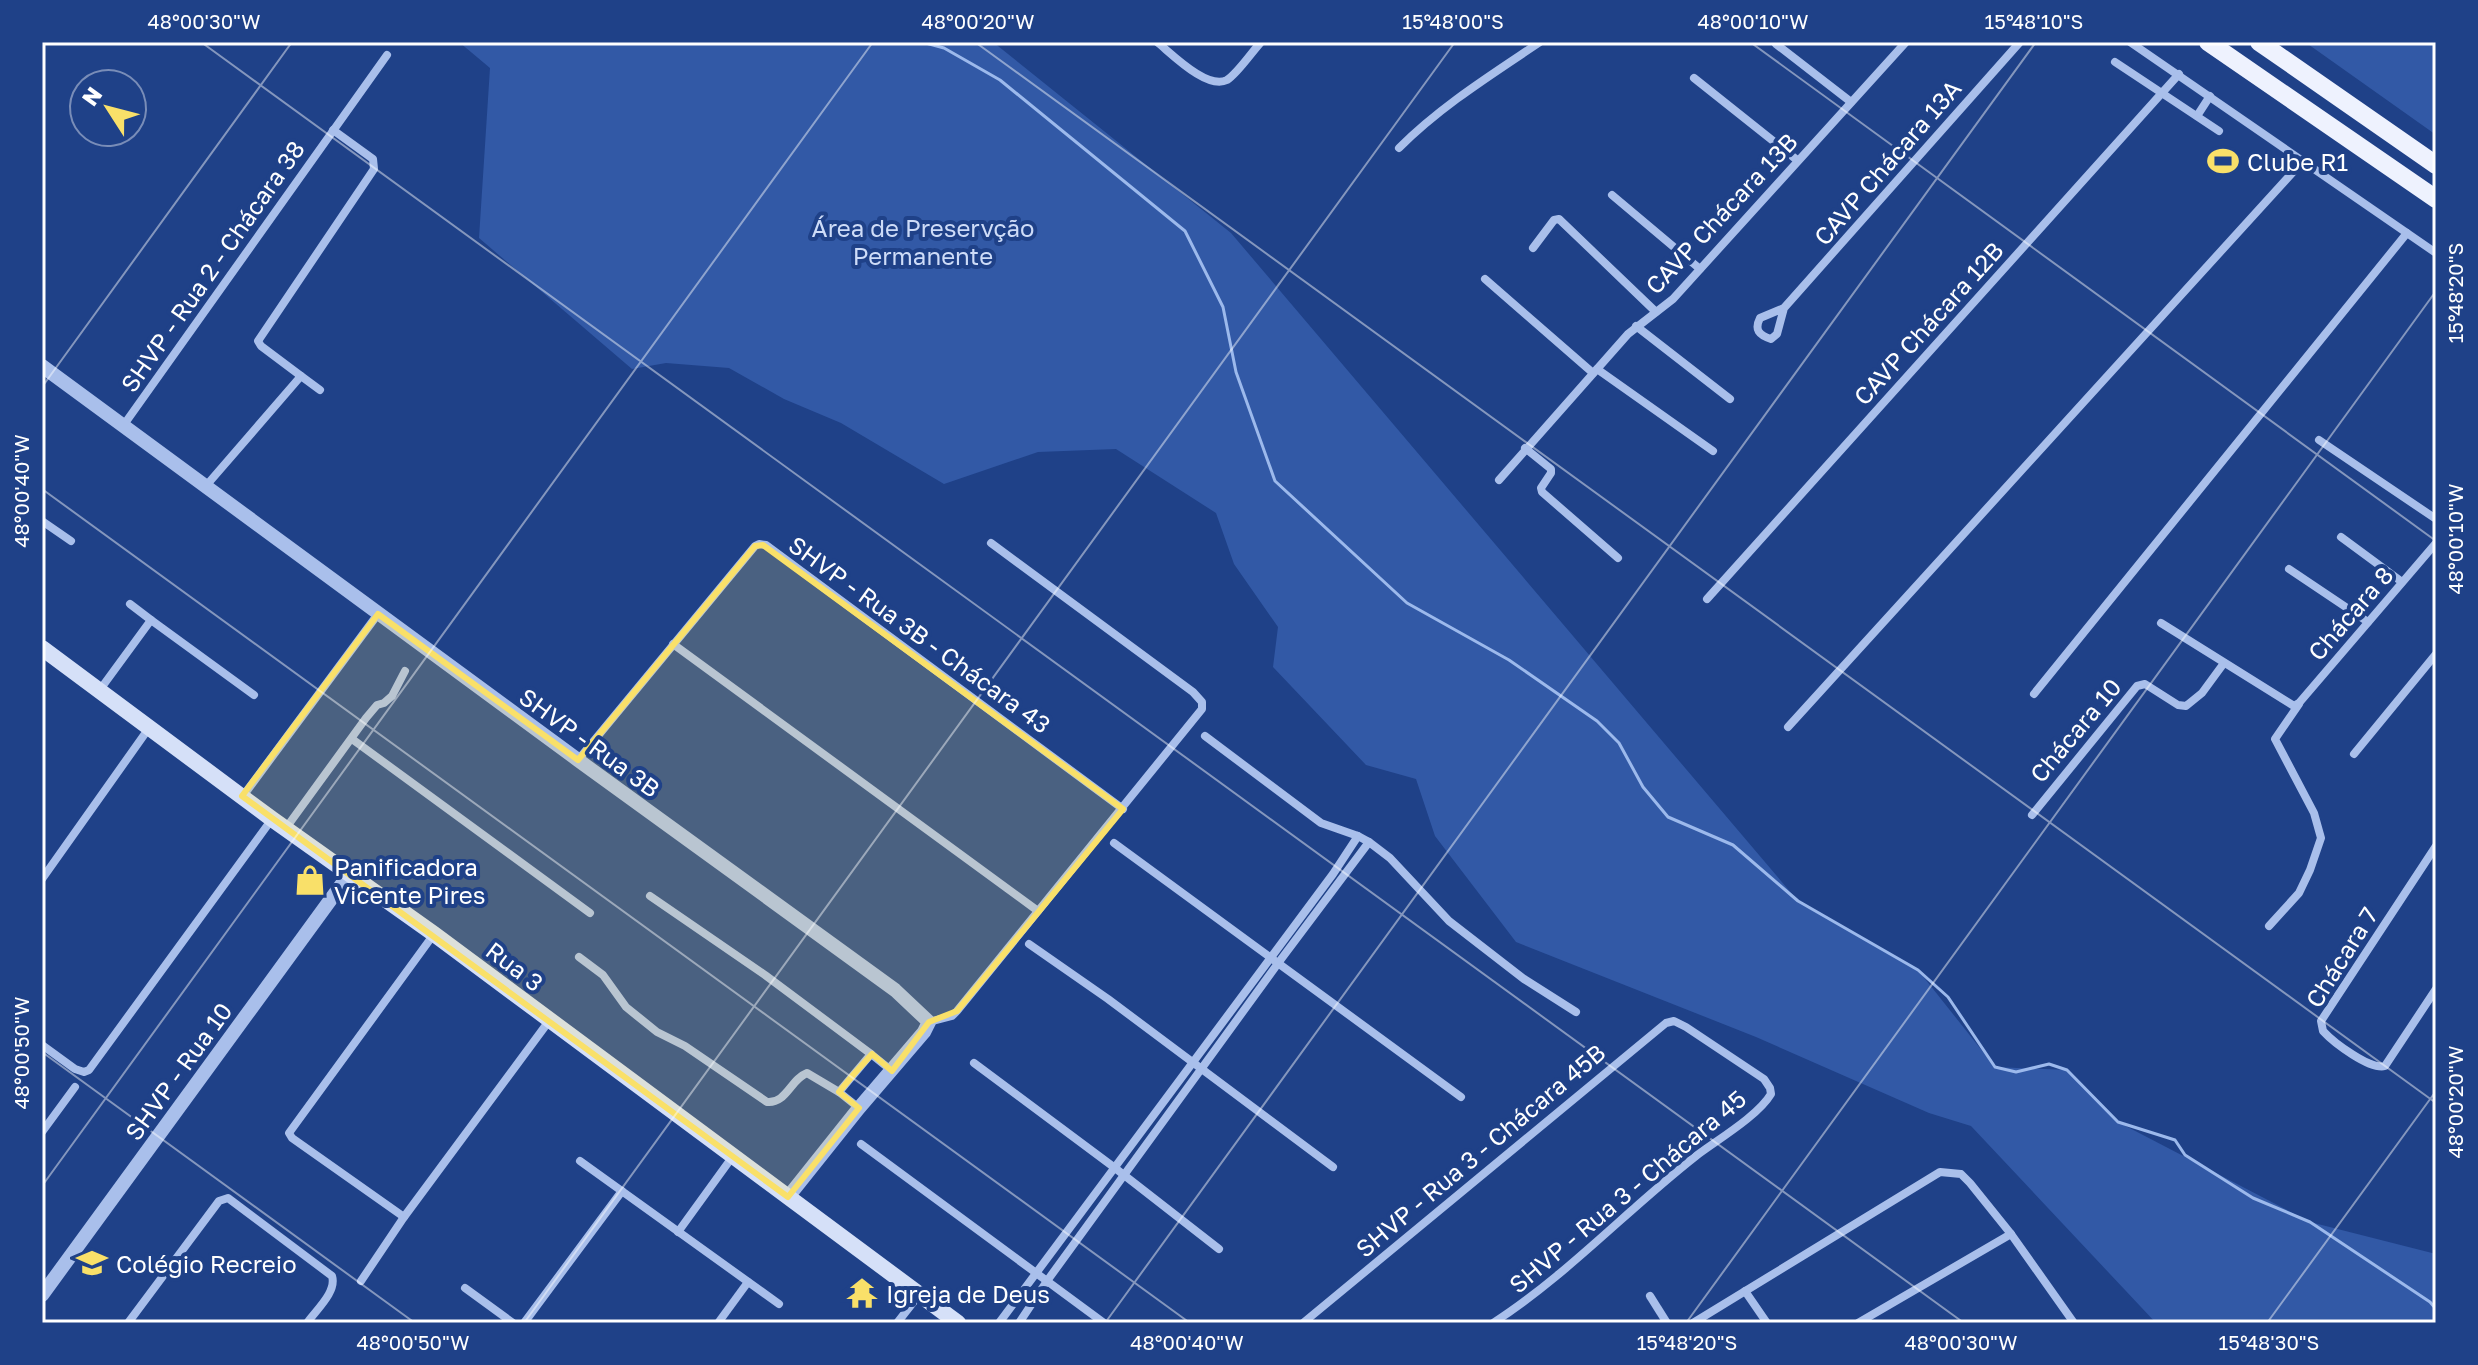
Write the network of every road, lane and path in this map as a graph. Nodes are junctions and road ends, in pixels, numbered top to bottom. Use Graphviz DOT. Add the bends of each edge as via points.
graph roads {
  1 [pos="1157,42"];
  2 [pos="1261,42"];
  3 [pos="1540,42"];
  4 [pos="1906,42"];
  5 [pos="2020,42"];
  6 [pos="2130,42"];
  7 [pos="2208,42"];
  8 [pos="2259,42"];
  9 [pos="1776,44"];
  10 [pos="387,55"];
  11 [pos="2115,62"];
  12 [pos="2179,74"];
  13 [pos="1694,78"];
  14 [pos="2163,92"];
  15 [pos="2210,96"];
  16 [pos="1851,102"];
  17 [pos="2197,116"];
  18 [pos="333,130"];
  19 [pos="2219,131"];
  20 [pos="1399,148"];
  21 [pos="2419,153"];
  22 [pos="1797,160"];
  23 [pos="2303,161"];
  24 [pos="2436,165"];
  25 [pos="2403,177"];
  26 [pos="1612,195"];
  27 [pos="2436,199"];
  28 [pos="2407,233"];
  29 [pos="1533,248"];
  30 [pos="2436,253"];
  31 [pos="1700,269"];
  32 [pos="1485,279"];
  33 [pos="1784,308"];
  34 [pos="1656,312"];
  35 [pos="1636,326"];
  36 [pos="42,366"];
  37 [pos="1595,371"];
  38 [pos="301,376"];
  39 [pos="320,390"];
  40 [pos="1730,399"];
  41 [pos="123,426"];
  42 [pos="2319,440"];
  43 [pos="1525,448"];
  44 [pos="1713,451"];
  45 [pos="1499,480"];
  46 [pos="205,487"];
  47 [pos="2436,519"];
  48 [pos="42,521"];
  49 [pos="2341,537"];
  50 [pos="71,541"];
  51 [pos="991,543"];
  52 [pos="2436,543"];
  53 [pos="1618,558"];
  54 [pos="2289,569"];
  55 [pos="2402,582"];
  56 [pos="1707,599"];
  57 [pos="130,604"];
  58 [pos="378,614"];
  59 [pos="151,620"];
  60 [pos="2368,622"];
  61 [pos="2161,623"];
  62 [pos="673,644"];
  63 [pos="42,648"];
  64 [pos="2436,654"];
  65 [pos="2224,663"];
  66 [pos="405,671"];
  67 [pos="99,692"];
  68 [pos="2034,694"];
  69 [pos="254,695"];
  70 [pos="2296,705"];
  71 [pos="1788,727"];
  72 [pos="149,728"];
  73 [pos="1205,736"];
  74 [pos="352,739"];
  75 [pos="2354,754"];
  76 [pos="578,760"];
  77 [pos="242,796"];
  78 [pos="1123,809"];
  79 [pos="2032,815"];
  80 [pos="279,823"];
  81 [pos="1358,836"];
  82 [pos="1369,842"];
  83 [pos="1114,843"];
  84 [pos="2436,846"];
  85 [pos="350,873"];
  86 [pos="42,879"];
  87 [pos="650,896"];
  88 [pos="1038,911"];
  89 [pos="590,913"];
  90 [pos="2269,926"];
  91 [pos="434,934"];
  92 [pos="1029,944"];
  93 [pos="1270,956"];
  94 [pos="579,957"];
  95 [pos="1279,962"];
  96 [pos="2436,989"];
  97 [pos="1576,1012"];
  98 [pos="549,1021"];
  99 [pos="929,1022"];
  100 [pos="1686,1027"];
  101 [pos="42,1045"];
  102 [pos="871,1054"];
  103 [pos="1193,1062"];
  104 [pos="974,1063"];
  105 [pos="1202,1070"];
  106 [pos="892,1071"];
  107 [pos="75,1087"];
  108 [pos="839,1092"];
  109 [pos="1461,1097"];
  110 [pos="859,1108"];
  111 [pos="42,1132"];
  112 [pos="861,1144"];
  113 [pos="733,1155"];
  114 [pos="580,1161"];
  115 [pos="1333,1167"];
  116 [pos="1115,1168"];
  117 [pos="1125,1176"];
  118 [pos="622,1191"];
  119 [pos="788,1197"];
  120 [pos="404,1217"];
  121 [pos="678,1232"];
  122 [pos="2011,1234"];
  123 [pos="1219,1249"];
  124 [pos="1038,1273"];
  125 [pos="361,1281"];
  126 [pos="1047,1281"];
  127 [pos="748,1282"];
  128 [pos="465,1288"];
  129 [pos="1745,1291"];
  130 [pos="42,1295"];
  131 [pos="919,1295"];
  132 [pos="1650,1296"];
  133 [pos="1016,1301"];
  134 [pos="779,1304"];
  135 [pos="1028,1310"];
  136 [pos="128,1323"];
  137 [pos="307,1323"];
  138 [pos="513,1323"];
  139 [pos="524,1323"];
  140 [pos="718,1323"];
  141 [pos="897,1323"];
  142 [pos="958,1323"];
  143 [pos="999,1323"];
  144 [pos="1019,1323"];
  145 [pos="1104,1323"];
  146 [pos="1303,1323"];
  147 [pos="1493,1323"];
  148 [pos="1667,1323"];
  149 [pos="1693,1323"];
  150 [pos="1767,1323"];
  151 [pos="1858,1323"];
  152 [pos="2074,1323"];
  1 -- 2 [label="street" via="1216,83 1228,79"];
  3 -- 20 [label="street" via="1455,98"];
  4 -- 16 [label="street, CAVP Chácara 13B"];
  5 -- 33 [label="street, CAVP Chácara 13A"];
  6 -- 12 [label="street"];
  7 -- 25 [label="main road"];
  8 -- 21 [label="main road"];
  9 -- 16 [label="street"];
  10 -- 18 [label="street, SHVP - Rua 2 - Chácara 38"];
  11 -- 14 [label="street"];
  12 -- 14 [label="street, CAVP Chácara 12B"];
  12 -- 15 [label="street"];
  13 -- 22 [label="street"];
  14 -- 17 [label="street"];
  14 -- 56 [label="street, CAVP Chácara 12B"];
  15 -- 17 [label="street"];
  15 -- 23 [label="street"];
  16 -- 22 [label="street, CAVP Chácara 13B"];
  17 -- 19 [label="street"];
  18 -- 38 [label="street, SHVP - Rua 2 - Chácara 38" via="373,159 374,169 258,341"];
  18 -- 41 [label="street, SHVP - Rua 2 - Chácara 38"];
  21 -- 24 [label="main road"];
  21 -- 25 [label="main road" via="2403,163"];
  22 -- 31 [label="street, CAVP Chácara 13B"];
  23 -- 28 [label="street"];
  23 -- 71 [label="street"];
  25 -- 27 [label="main road"];
  26 -- 31 [label="street"];
  28 -- 30 [label="street"];
  28 -- 68 [label="street"];
  29 -- 34 [label="street" via="1559,219"];
  31 -- 34 [label="street, CAVP Chácara 13B"];
  32 -- 37 [label="street"];
  34 -- 35 [label="street, CAVP Chácara 13B"];
  35 -- 37 [label="street, CAVP Chácara 13B"];
  35 -- 40 [label="street"];
  36 -- 41 [label="street, SHVP - Rua 3B"];
  37 -- 43 [label="street, CAVP Chácara 13B"];
  37 -- 44 [label="street"];
  38 -- 39 [label="street, SHVP - Rua 2 - Chácara 38"];
  38 -- 46 [label="street"];
  41 -- 46 [label="street, SHVP - Rua 3B"];
  42 -- 47 [label="street"];
  43 -- 45 [label="street, CAVP Chácara 13B"];
  43 -- 53 [label="street" via="1551,469 1542,492"];
  46 -- 58 [label="street, SHVP - Rua 3B"];
  48 -- 50 [label="street"];
  49 -- 55 [label="street"];
  51 -- 78 [label="street" via="1202,702 1200,715"];
  52 -- 55 [label="street, Chácara 8"];
  54 -- 60 [label="street"];
  55 -- 60 [label="street, Chácara 8"];
  57 -- 59 [label="street"];
  58 -- 76 [label="street, SHVP - Rua 3B"];
  58 -- 77 [label="street"];
  59 -- 67 [label="street"];
  59 -- 69 [label="street"];
  60 -- 70 [label="street, Chácara 8"];
  61 -- 65 [label="street"];
  62 -- 76 [label="street, SHVP - Rua 3B - Chácara 43"];
  62 -- 78 [label="street, SHVP - Rua 3B - Chácara 43" via="755,546 766,545"];
  62 -- 88 [label="street"];
  63 -- 67 [label="main road, Rua 3"];
  64 -- 75 [label="street"];
  65 -- 70 [label="street"];
  65 -- 79 [label="street, Chácara 10" via="2186,706 2145,684 2137,686"];
  66 -- 74 [label="street" via="392,696 373,708"];
  67 -- 72 [label="main road, Rua 3"];
  70 -- 90 [label="street, Chácara 8" via="2275,739 2314,813 2321,838 2299,893"];
  72 -- 77 [label="main road, Rua 3"];
  72 -- 86 [label="street"];
  73 -- 81 [label="street" via="1321,823"];
  74 -- 80 [label="street"];
  74 -- 89 [label="street"];
  76 -- 99 [label="street, SHVP - Rua 3B" via="895,990"];
  77 -- 80 [label="main road, Rua 3"];
  78 -- 88 [label="street"];
  80 -- 85 [label="main road, Rua 3"];
  80 -- 101 [label="street" via="89,1070 75,1069"];
  81 -- 82 [label="street"];
  81 -- 93 [label="street"];
  82 -- 95 [label="street"];
  82 -- 97 [label="street" via="1449,921"];
  83 -- 93 [label="street"];
  84 -- 96 [label="street, Chácara 7" via="2321,1021 2323,1031 2380,1068"];
  85 -- 91 [label="main road, Rua 3"];
  85 -- 130 [label="street, SHVP - Rua 10"];
  87 -- 102 [label="street"];
  88 -- 99 [label="street" via="957,1011"];
  91 -- 98 [label="main road, Rua 3"];
  91 -- 120 [label="street" via="289,1133"];
  92 -- 103 [label="street"];
  93 -- 95 [label="street"];
  93 -- 103 [label="street"];
  94 -- 108 [label="street" via="657,1032 767,1102 779,1100 803,1073"];
  95 -- 105 [label="street"];
  95 -- 109 [label="street"];
  98 -- 113 [label="main road, Rua 3"];
  98 -- 120 [label="street"];
  99 -- 106 [label="street"];
  100 -- 146 [label="street, SHVP - Rua 3 - Chácara 45B" via="1666,1023"];
  100 -- 147 [label="street, SHVP - Rua 3 - Chácara 45" via="1764,1079 1771,1094"];
  102 -- 106 [label="street"];
  102 -- 108 [label="street"];
  103 -- 105 [label="street"];
  103 -- 116 [label="street"];
  104 -- 116 [label="street"];
  105 -- 115 [label="street"];
  105 -- 117 [label="street"];
  106 -- 110 [label="street"];
  107 -- 111 [label="street"];
  108 -- 110 [label="street"];
  110 -- 119 [label="street"];
  112 -- 124 [label="street"];
  113 -- 119 [label="main road, Rua 3"];
  113 -- 121 [label="street"];
  114 -- 118 [label="street"];
  116 -- 117 [label="street"];
  116 -- 124 [label="street"];
  117 -- 123 [label="street"];
  117 -- 126 [label="street"];
  118 -- 121 [label="street"];
  118 -- 139 [label="street"];
  119 -- 131 [label="main road, Rua 3"];
  120 -- 125 [label="street"];
  121 -- 127 [label="street"];
  122 -- 129 [label="street" via="1961,1174 1940,1172"];
  122 -- 151 [label="street"];
  122 -- 152 [label="street"];
  124 -- 126 [label="street"];
  124 -- 133 [label="street"];
  126 -- 135 [label="street"];
  126 -- 145 [label="street"];
  127 -- 134 [label="street"];
  127 -- 140 [label="street"];
  128 -- 138 [label="street"];
  129 -- 149 [label="street"];
  129 -- 150 [label="street"];
  131 -- 141 [label="street"];
  131 -- 142 [label="main road, Rua 3"];
  132 -- 148 [label="street"];
  133 -- 135 [label="street"];
  133 -- 143 [label="street"];
  135 -- 144 [label="street"];
  136 -- 137 [label="street" via="219,1201 228,1198 332,1276 331,1290"];
}
